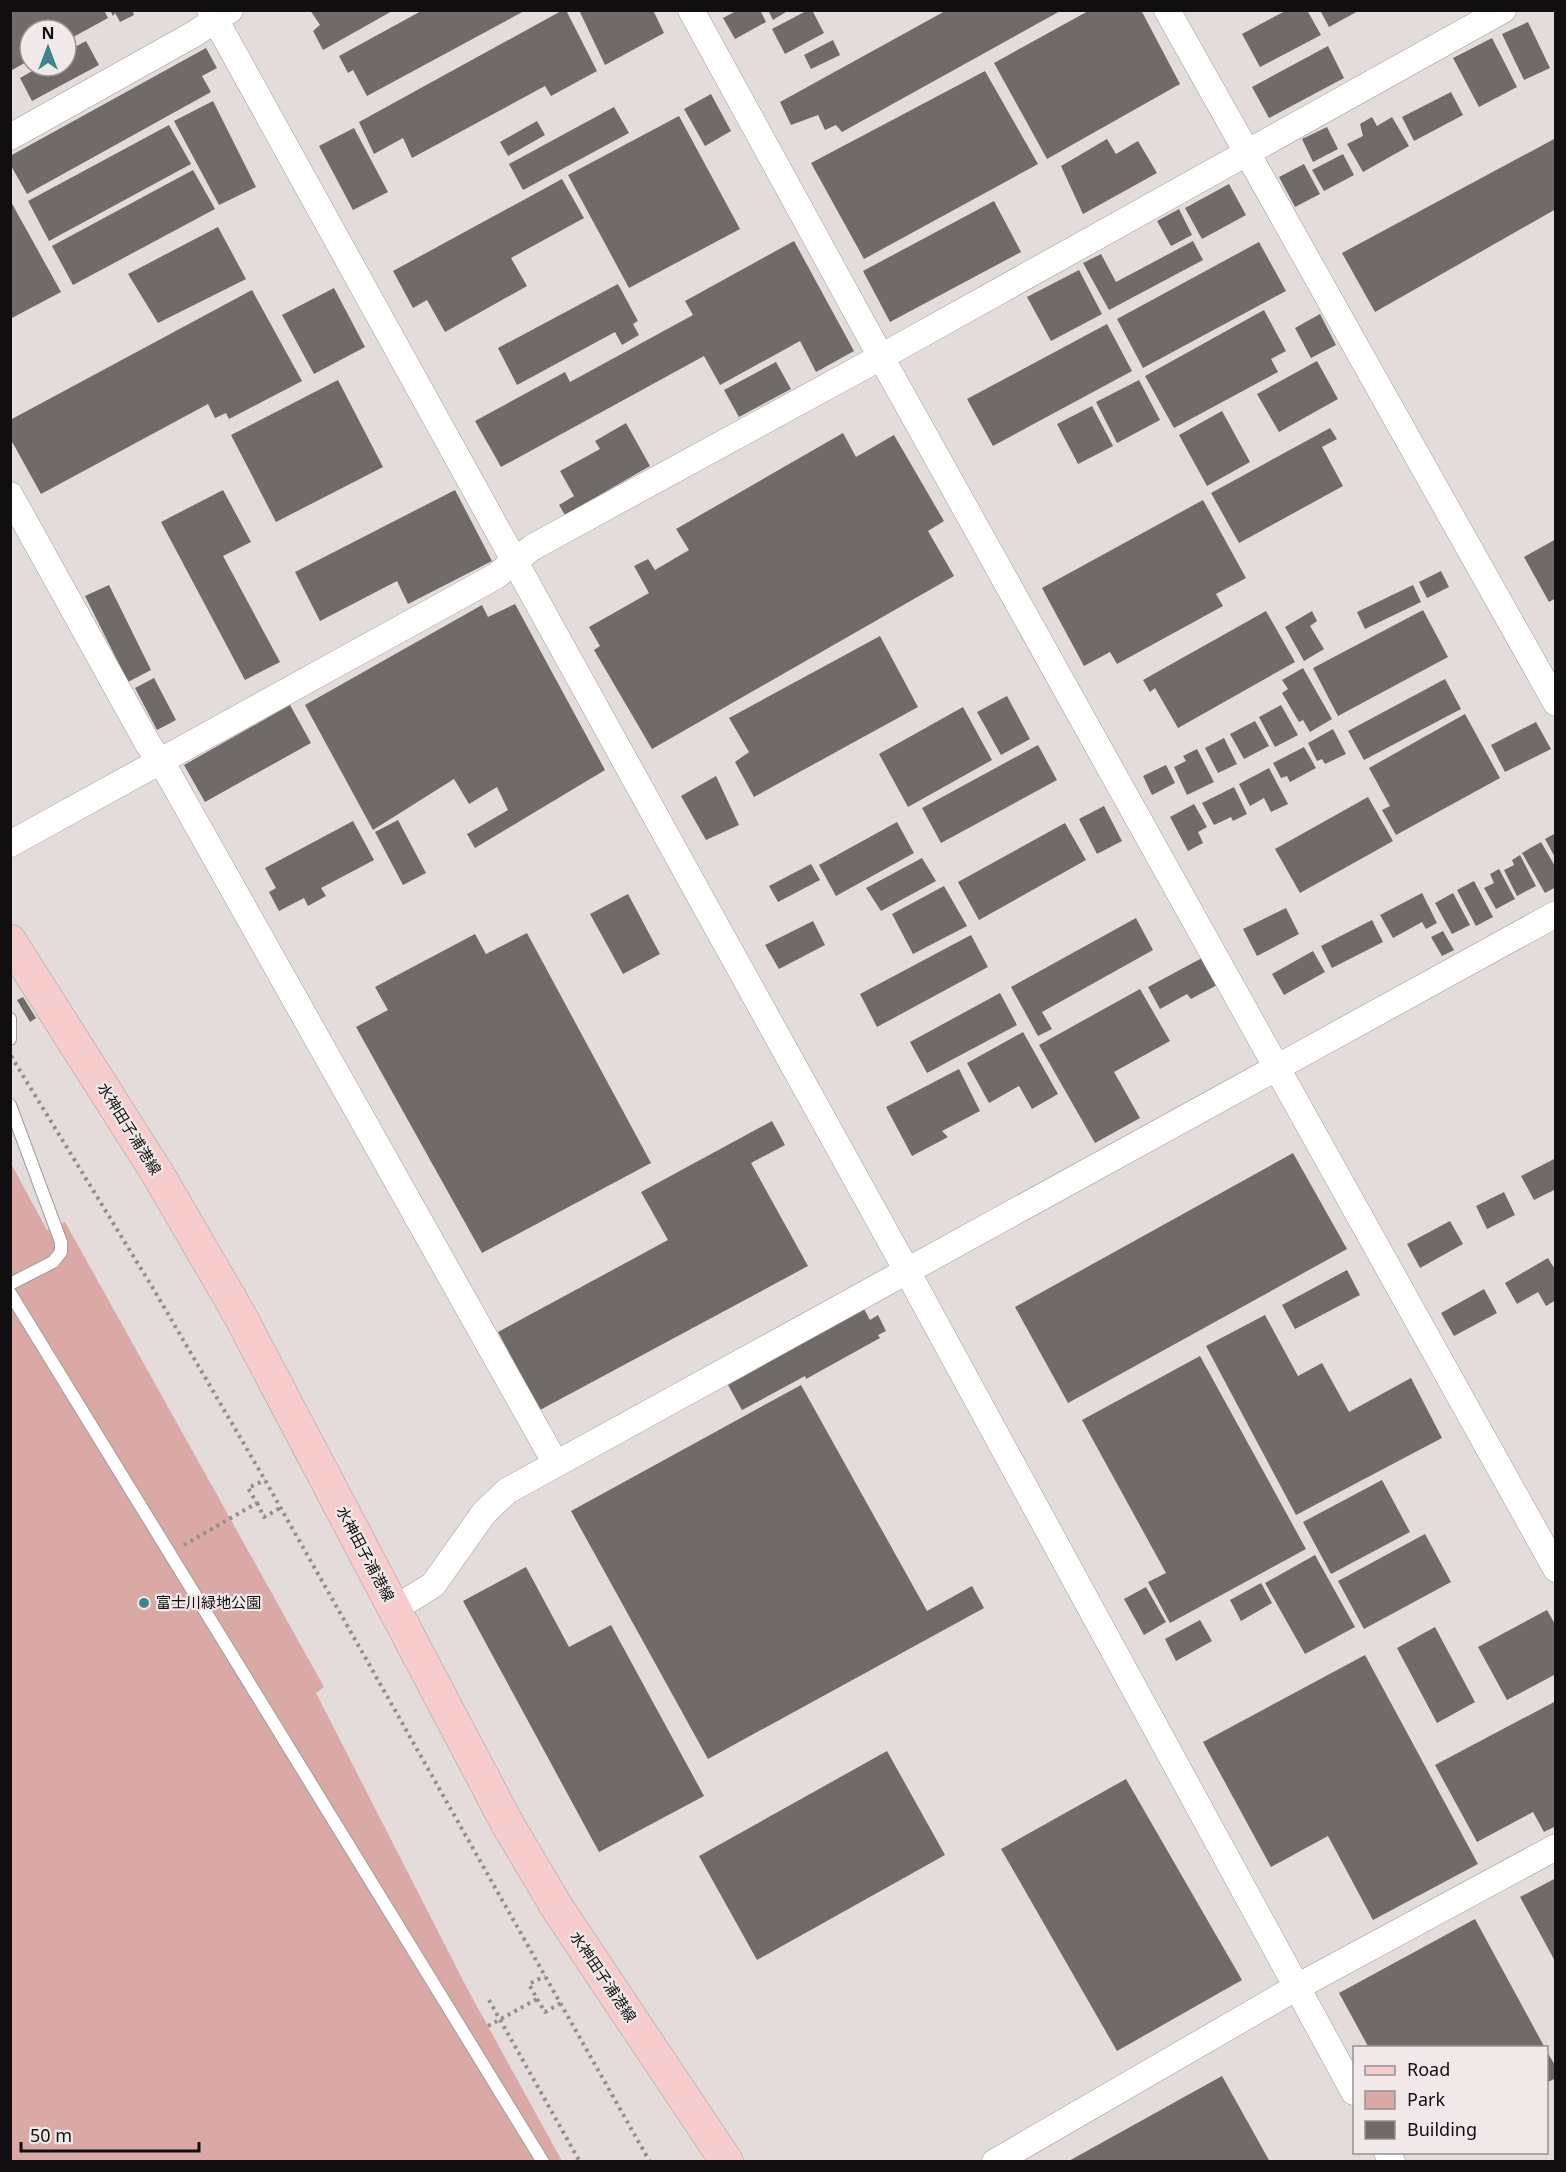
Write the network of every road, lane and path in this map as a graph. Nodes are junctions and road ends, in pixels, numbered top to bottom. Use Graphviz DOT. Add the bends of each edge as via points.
graph roads {
  1 [pos="691,10"];
  2 [pos="1167,10"];
  3 [pos="1503,10"];
  4 [pos="218,14"];
  5 [pos="10,137"];
  6 [pos="1247,154"];
  7 [pos="881,357"];
  8 [pos="10,495"];
  9 [pos="514,561"];
  10 [pos="1556,703"];
  11 [pos="160,761"];
  12 [pos="10,844"];
  13 [pos="1556,914"];
  14 [pos="10,940"];
  15 [pos="10,1019"];
  16 [pos="10,1039"];
  17 [pos="10,1055"];
  18 [pos="1276,1066"];
  19 [pos="10,1105"];
  20 [pos="907,1271"];
  21 [pos="10,1284"];
  22 [pos="10,1293"];
  23 [pos="556,1464"];
  24 [pos="265,1480"];
  25 [pos="257,1503"];
  26 [pos="280,1508"];
  27 [pos="170,1553"];
  28 [pos="1556,1569"];
  29 [pos="394,1609"];
  30 [pos="1556,1847"];
  31 [pos="545,1976"];
  32 [pos="1297,1987"];
  33 [pos="537,1999"];
  34 [pos="489,2000"];
  35 [pos="561,2004"];
  36 [pos="499,2020"];
  37 [pos="488,2026"];
  38 [pos="1353,2090"];
  39 [pos="543,2162"];
  40 [pos="580,2162"];
  41 [pos="650,2162"];
  42 [pos="727,2162"];
  43 [pos="995,2162"];
  1 -- 7 [label="street"];
  2 -- 6 [label="street"];
  3 -- 6 [label="street"];
  4 -- 5 [label="street"];
  4 -- 9 [label="street"];
  6 -- 7 [label="street"];
  6 -- 10 [label="street"];
  7 -- 9 [label="street" via="533,547"];
  7 -- 18 [label="street"];
  8 -- 11 [label="street"];
  9 -- 11 [label="street" via="496,576"];
  9 -- 20 [label="street"];
  11 -- 12 [label="street"];
  11 -- 23 [label="street"];
  13 -- 18 [label="street"];
  14 -- 29 [label="main road, 水神田子浦港線" via="159,1176 226,1291"];
  15 -- 16 [label="lane"];
  17 -- 24 [label="path"];
  18 -- 20 [label="street"];
  18 -- 28 [label="street"];
  19 -- 21 [label="lane" via="61,1242 61,1252 53,1262"];
  20 -- 23 [label="street"];
  20 -- 32 [label="street"];
  22 -- 27 [label="lane"];
  23 -- 29 [label="street" via="494,1501 433,1585"];
  24 -- 25 [label="path" via="248,1488"];
  24 -- 26 [label="path"];
  25 -- 26 [label="path" via="264,1517"];
  25 -- 27 [label="path"];
  26 -- 31 [label="path"];
  27 -- 39 [label="lane"];
  29 -- 42 [label="main road, 水神田子浦港線" via="508,1825 558,1909"];
  30 -- 32 [label="street"];
  31 -- 33 [label="path" via="529,1984"];
  31 -- 35 [label="path"];
  32 -- 38 [label="street"];
  32 -- 43 [label="street"];
  33 -- 35 [label="path" via="545,2012"];
  33 -- 36 [label="path"];
  34 -- 36 [label="path"];
  35 -- 41 [label="path"];
  36 -- 37 [label="path"];
  36 -- 40 [label="path"];
}
